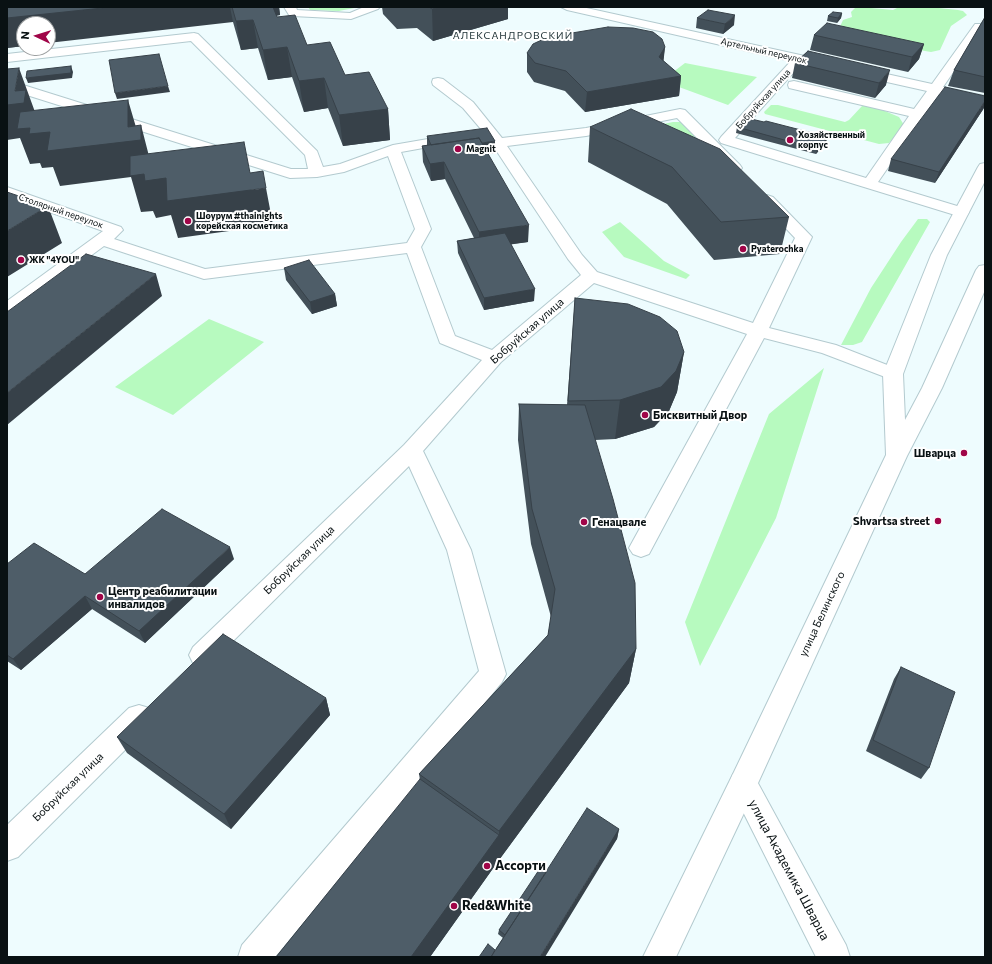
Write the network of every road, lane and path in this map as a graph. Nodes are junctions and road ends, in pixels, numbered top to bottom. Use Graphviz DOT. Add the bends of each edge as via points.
graph roads {
  1 [pos="290,7"];
  2 [pos="374,7"];
  3 [pos="566,7"];
  4 [pos="979,26"];
  5 [pos="7,58"];
  6 [pos="799,59"];
  7 [pos="438,82"];
  8 [pos="794,85"];
  9 [pos="7,88"];
  10 [pos="936,89"];
  11 [pos="985,100"];
  12 [pos="918,114"];
  13 [pos="484,137"];
  14 [pos="393,149"];
  15 [pos="985,167"];
  16 [pos="317,173"];
  17 [pos="869,184"];
  18 [pos="7,192"];
  19 [pos="961,212"];
  20 [pos="108,235"];
  21 [pos="413,247"];
  22 [pos="985,270"];
  23 [pos="592,276"];
  24 [pos="7,309"];
  25 [pos="758,331"];
  26 [pos="494,358"];
  27 [pos="893,374"];
  28 [pos="412,450"];
  29 [pos="896,456"];
  30 [pos="641,548"];
  31 [pos="190,668"];
  32 [pos="155,701"];
  33 [pos="743,784"];
  34 [pos="7,846"];
  35 [pos="254,957"];
  36 [pos="659,957"];
  37 [pos="834,957"];
  1 -- 2 [label="street" via="293,13 351,16"];
  3 -- 6 [label="street, Артельный переулок"];
  4 -- 10 [label="street"];
  5 -- 16 [label="street" via="194,37 312,154"];
  6 -- 10 [label="street, Артельный переулок"];
  6 -- 17 [label="street, Бобруйская улица" via="726,140"];
  7 -- 13 [label="street" via="468,105"];
  8 -- 12 [label="street"];
  9 -- 16 [label="street" via="15,87 290,174"];
  10 -- 11 [label="street, Артельный переулок"];
  10 -- 12 [label="street"];
  12 -- 17 [label="street"];
  13 -- 14 [label="street"];
  13 -- 23 [label="street" via="576,259"];
  13 -- 25 [label="street" via="586,132 680,113 804,237"];
  14 -- 16 [label="street" via="344,168"];
  14 -- 21 [label="street" via="424,229"];
  15 -- 19 [label="street"];
  17 -- 19 [label="street"];
  18 -- 20 [label="street, Столярный переулок"];
  19 -- 27 [label="street" via="939,255"];
  20 -- 21 [label="street, Столярный переулок" via="204,274"];
  20 -- 24 [label="street"];
  21 -- 26 [label="street" via="447,339"];
  22 -- 29 [label="street, улица Белинского" via="932,388"];
  23 -- 25 [label="street"];
  23 -- 26 [label="street, Бобруйская улица"];
  25 -- 27 [label="street" via="828,349"];
  25 -- 30 [label="street"];
  26 -- 28 [label="street, Бобруйская улица"];
  27 -- 29 [label="street"];
  28 -- 31 [label="street, Бобруйская улица"];
  28 -- 35 [label="street" via="459,550 494,674"];
  29 -- 33 [label="street, улица Белинского"];
  32 -- 34 [label="street, Бобруйская улица"];
  33 -- 36 [label="street, улица Белинского"];
  33 -- 37 [label="street, улица Академика Шварца"];
}
